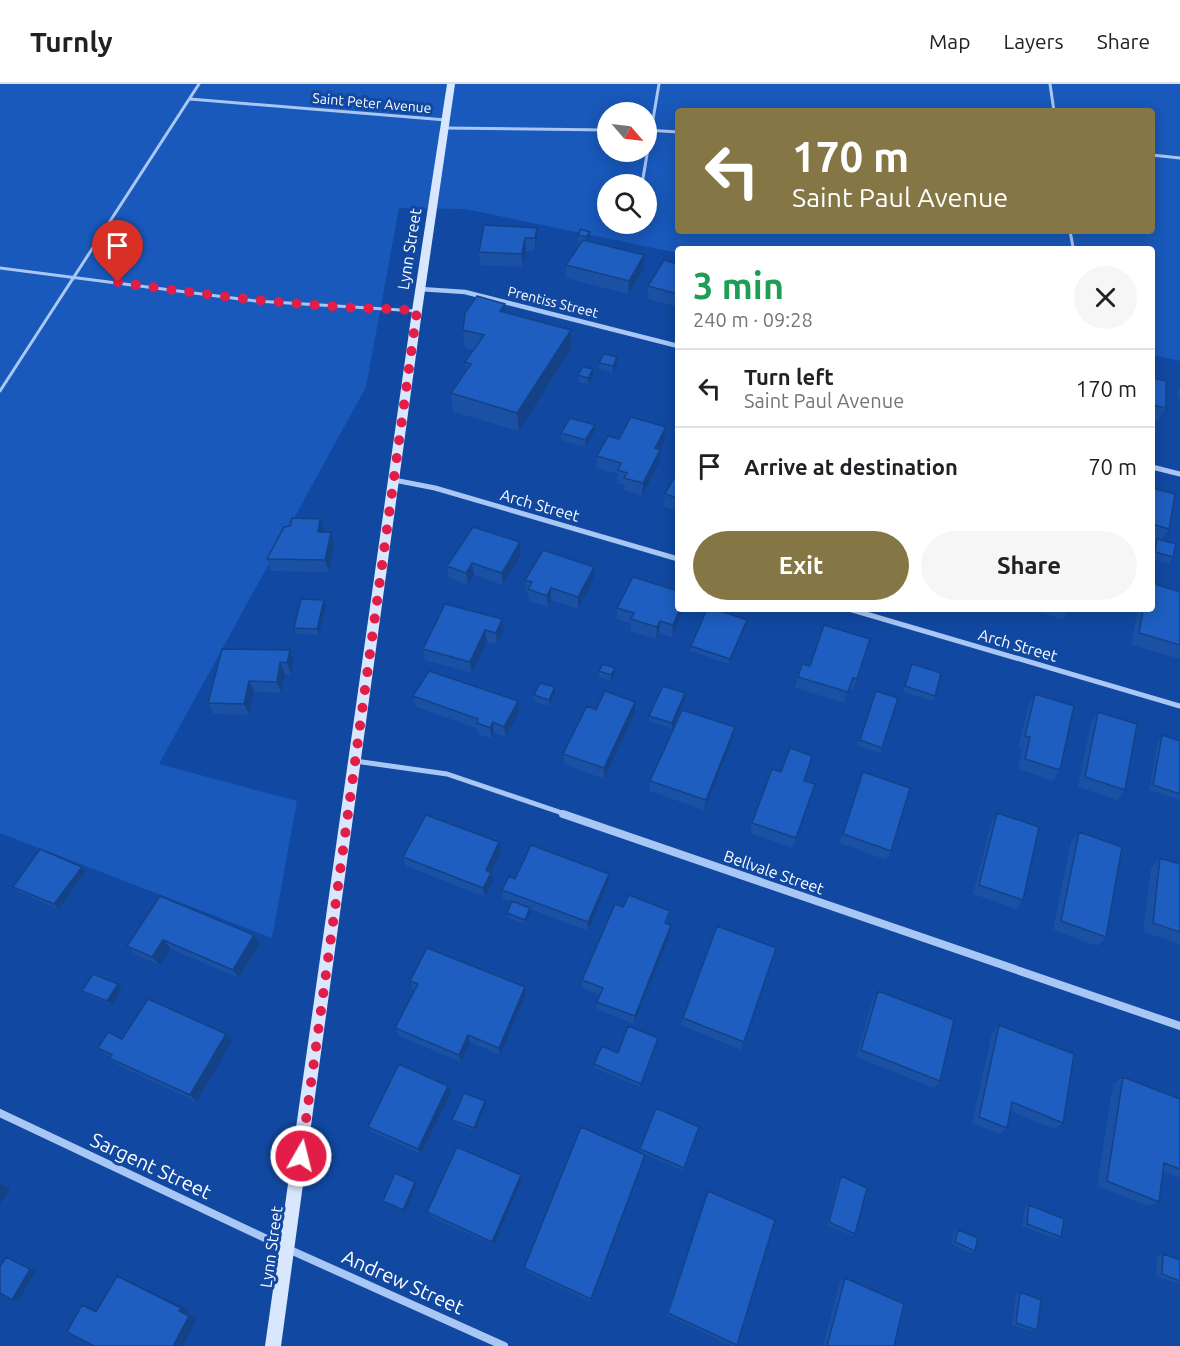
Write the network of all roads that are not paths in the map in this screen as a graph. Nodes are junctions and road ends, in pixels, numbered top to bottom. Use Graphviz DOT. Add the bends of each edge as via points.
graph roads {
  1 [pos="199,84"];
  2 [pos="451,84"];
  3 [pos="659,84"];
  4 [pos="1050,84"];
  5 [pos="190,99"];
  6 [pos="655,102"];
  7 [pos="1054,108"];
  8 [pos="445,124"];
  9 [pos="597,130"];
  10 [pos="657,131"];
  11 [pos="675,132"];
  12 [pos="1155,155"];
  13 [pos="1180,158"];
  14 [pos="0,268"];
  15 [pos="75,276"];
  16 [pos="420,289"];
  17 [pos="417,310"];
  18 [pos="675,345"];
  19 [pos="0,391"];
  20 [pos="1155,468"];
  21 [pos="1180,474"];
  22 [pos="394,480"];
  23 [pos="675,558"];
  24 [pos="859,612"];
  25 [pos="1180,706"];
  26 [pos="355,761"];
  27 [pos="1180,1026"];
  28 [pos="0,1113"];
  29 [pos="288,1249"];
  30 [pos="273,1346"];
  31 [pos="504,1346"];
  1 -- 5 [label="lane"];
  2 -- 8 [label="main road, Lynn Street"];
  3 -- 6 [label="lane"];
  4 -- 7 [label="lane"];
  5 -- 8 [label="lane, Saint Peter Avenue"];
  5 -- 15 [label="lane"];
  8 -- 9 [label="lane, Saint Peter Avenue"];
  8 -- 16 [label="main road, Lynn Street"];
  10 -- 11 [label="lane"];
  12 -- 13 [label="lane"];
  14 -- 15 [label="lane"];
  15 -- 17 [label="lane" via="205,296"];
  15 -- 19 [label="lane"];
  16 -- 17 [label="main road, Lynn Street"];
  16 -- 18 [label="street, Prentiss Street" via="465,292"];
  17 -- 22 [label="main road, Lynn Street"];
  20 -- 21 [label="street"];
  22 -- 23 [label="street, Arch Street" via="435,488"];
  22 -- 26 [label="main road, Lynn Street"];
  24 -- 25 [label="street, Arch Street"];
  26 -- 27 [label="street, Bellvale Street" via="447,774"];
  26 -- 29 [label="main road, Lynn Street"];
  28 -- 29 [label="street, Sargent Street"];
  29 -- 30 [label="main road, Lynn Street"];
  29 -- 31 [label="street, Andrew Street"];
}
